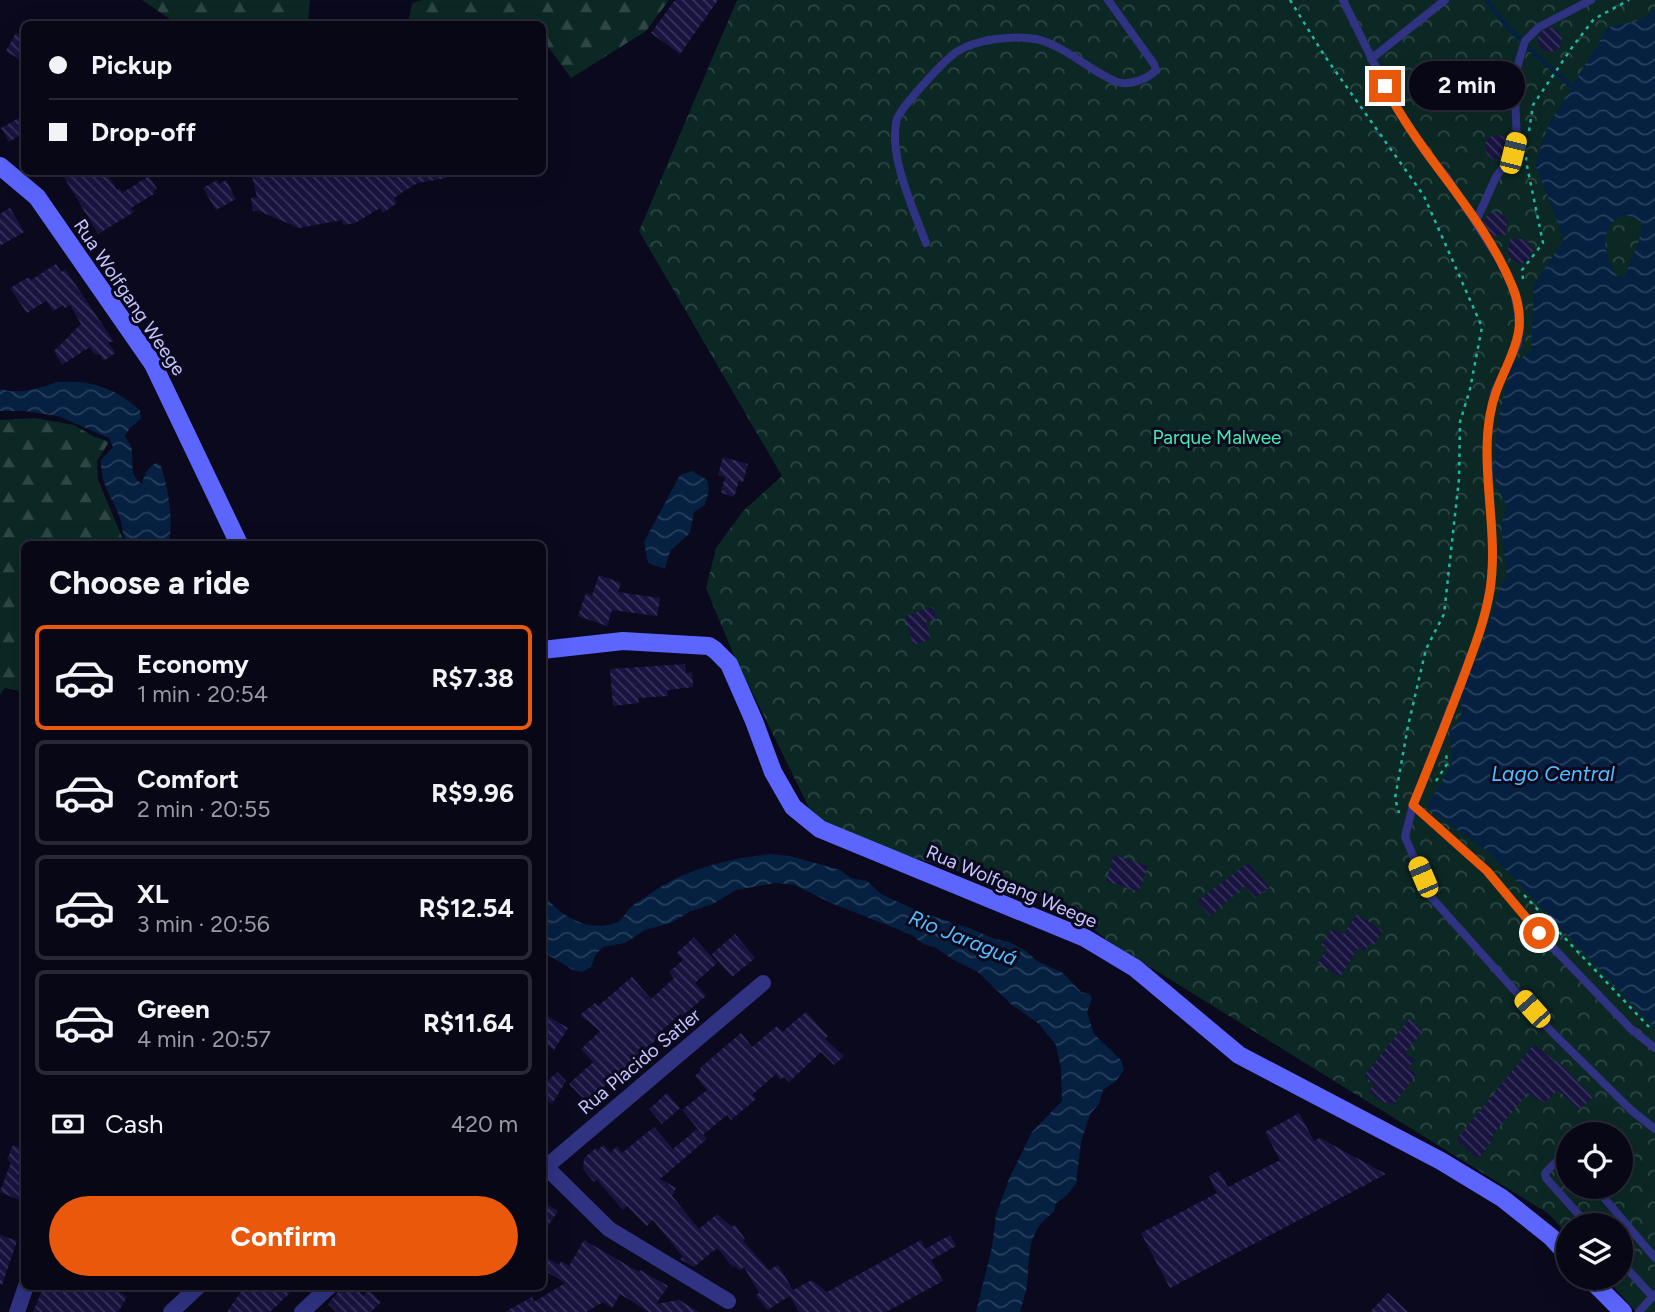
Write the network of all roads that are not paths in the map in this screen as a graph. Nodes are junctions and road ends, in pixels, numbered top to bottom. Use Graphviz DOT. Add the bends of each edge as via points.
graph roads {
  1 [pos="1108,0"];
  2 [pos="1343,0"];
  3 [pos="1445,0"];
  4 [pos="1591,0"];
  5 [pos="1371,59"];
  6 [pos="0,166"];
  7 [pos="1476,221"];
  8 [pos="926,243"];
  9 [pos="238,541"];
  10 [pos="546,650"];
  11 [pos="1413,805"];
  12 [pos="763,983"];
  13 [pos="1655,1048"];
  14 [pos="1655,1129"];
  15 [pos="1556,1162"];
  16 [pos="546,1164"];
  17 [pos="546,1168"];
  18 [pos="1556,1189"];
  19 [pos="1565,1199"];
  20 [pos="1605,1199"];
  21 [pos="1577,1213"];
  22 [pos="1556,1242"];
  23 [pos="1655,1258"];
  24 [pos="1633,1274"];
  25 [pos="25,1290"];
  26 [pos="195,1290"];
  27 [pos="326,1290"];
  28 [pos="1602,1290"];
  29 [pos="1654,1296"];
  30 [pos="728,1301"];
  31 [pos="17,1312"];
  32 [pos="172,1312"];
  33 [pos="302,1312"];
  34 [pos="1623,1312"];
  35 [pos="1639,1312"];
  1 -- 8 [label="lane" via="1154,64 1156,70 1151,75 1131,83 1118,82 1039,40 1016,37 957,51 897,119 895,142"];
  2 -- 5 [label="lane"];
  3 -- 5 [label="lane"];
  4 -- 7 [label="lane" via="1539,27 1525,41 1514,78 1517,139"];
  5 -- 7 [label="lane" via="1409,128"];
  6 -- 9 [label="street, Rua Wolfgang Weege" via="37,197 153,364"];
  7 -- 11 [label="lane" via="1514,291 1520,335 1494,393 1490,416 1493,554 1481,629"];
  10 -- 22 [label="street, Rua Wolfgang Weege" via="623,641 709,646 729,664 773,772 793,807 820,830 1085,938 1135,968 1239,1055 1441,1161 1502,1198"];
  11 -- 13 [label="lane" via="1487,871 1539,933"];
  11 -- 14 [label="lane" via="1405,837 1431,897 1548,1028"];
  12 -- 16 [label="street, Rua Placido Satler"];
  15 -- 18 [label="lane" via="1545,1173"];
  17 -- 30 [label="street" via="609,1229"];
  19 -- 21 [label="lane"];
  20 -- 23 [label="lane"];
  24 -- 29 [label="lane"];
  25 -- 31 [label="street"];
  26 -- 32 [label="street"];
  27 -- 33 [label="street"];
  28 -- 34 [label="street"];
  29 -- 35 [label="lane"];
}
